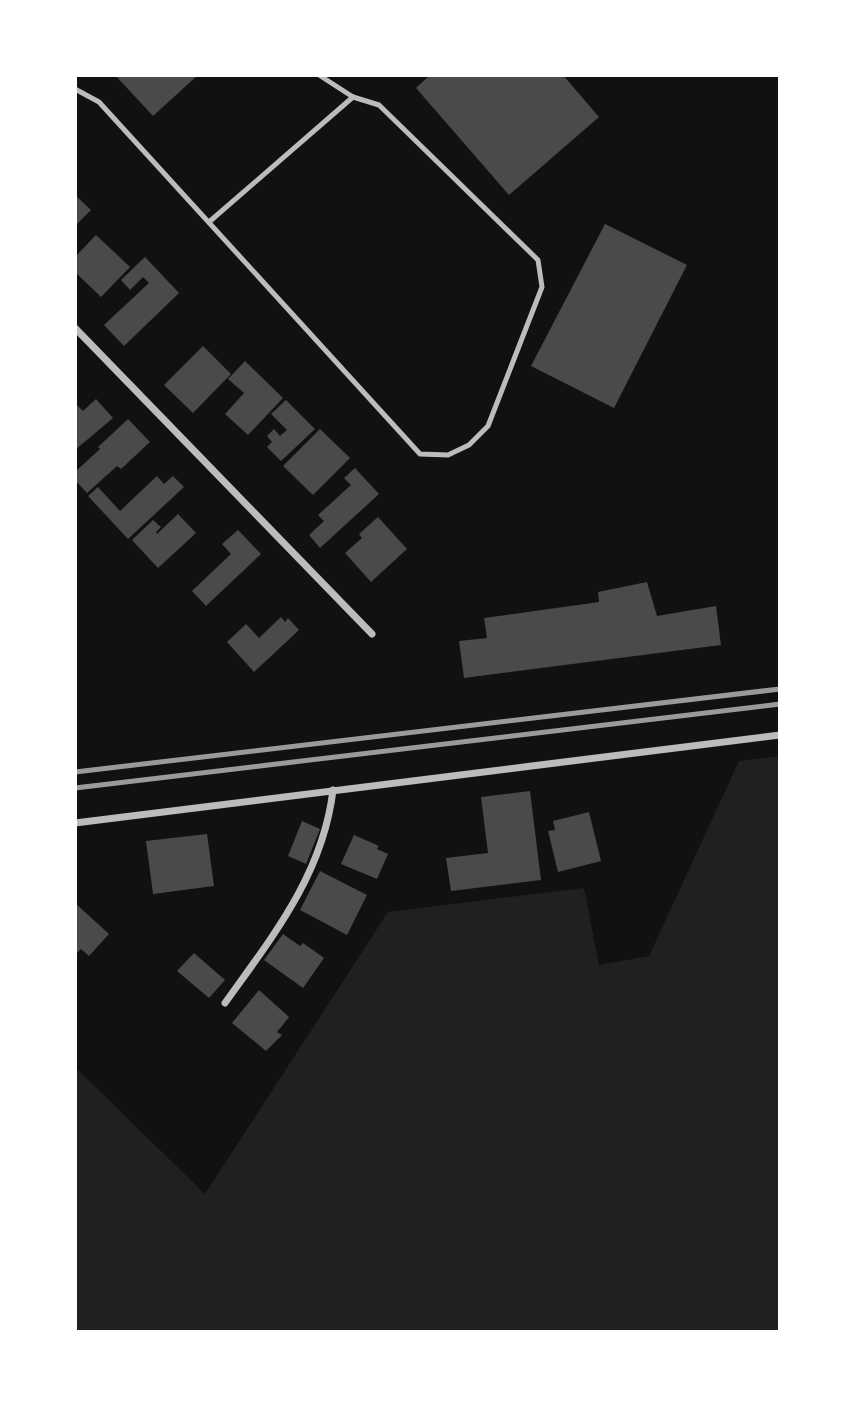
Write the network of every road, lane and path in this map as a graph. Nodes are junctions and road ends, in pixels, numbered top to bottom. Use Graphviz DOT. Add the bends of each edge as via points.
graph roads {
  1 [pos="319,75"];
  2 [pos="75,89"];
  3 [pos="354,97"];
  4 [pos="209,222"];
  5 [pos="75,328"];
  6 [pos="372,634"];
  7 [pos="780,735"];
  8 [pos="334,790"];
  9 [pos="75,823"];
  10 [pos="225,1003"];
  1 -- 3 [label="lane"];
  2 -- 4 [label="lane" via="99,102"];
  3 -- 4 [label="lane"];
  3 -- 4 [label="lane" via="379,106 538,260 542,287 488,426 469,445 448,455 420,454"];
  5 -- 6 [label="street"];
  7 -- 8 [label="street"];
  8 -- 9 [label="street"];
  8 -- 10 [label="street" via="314,866"];
}
